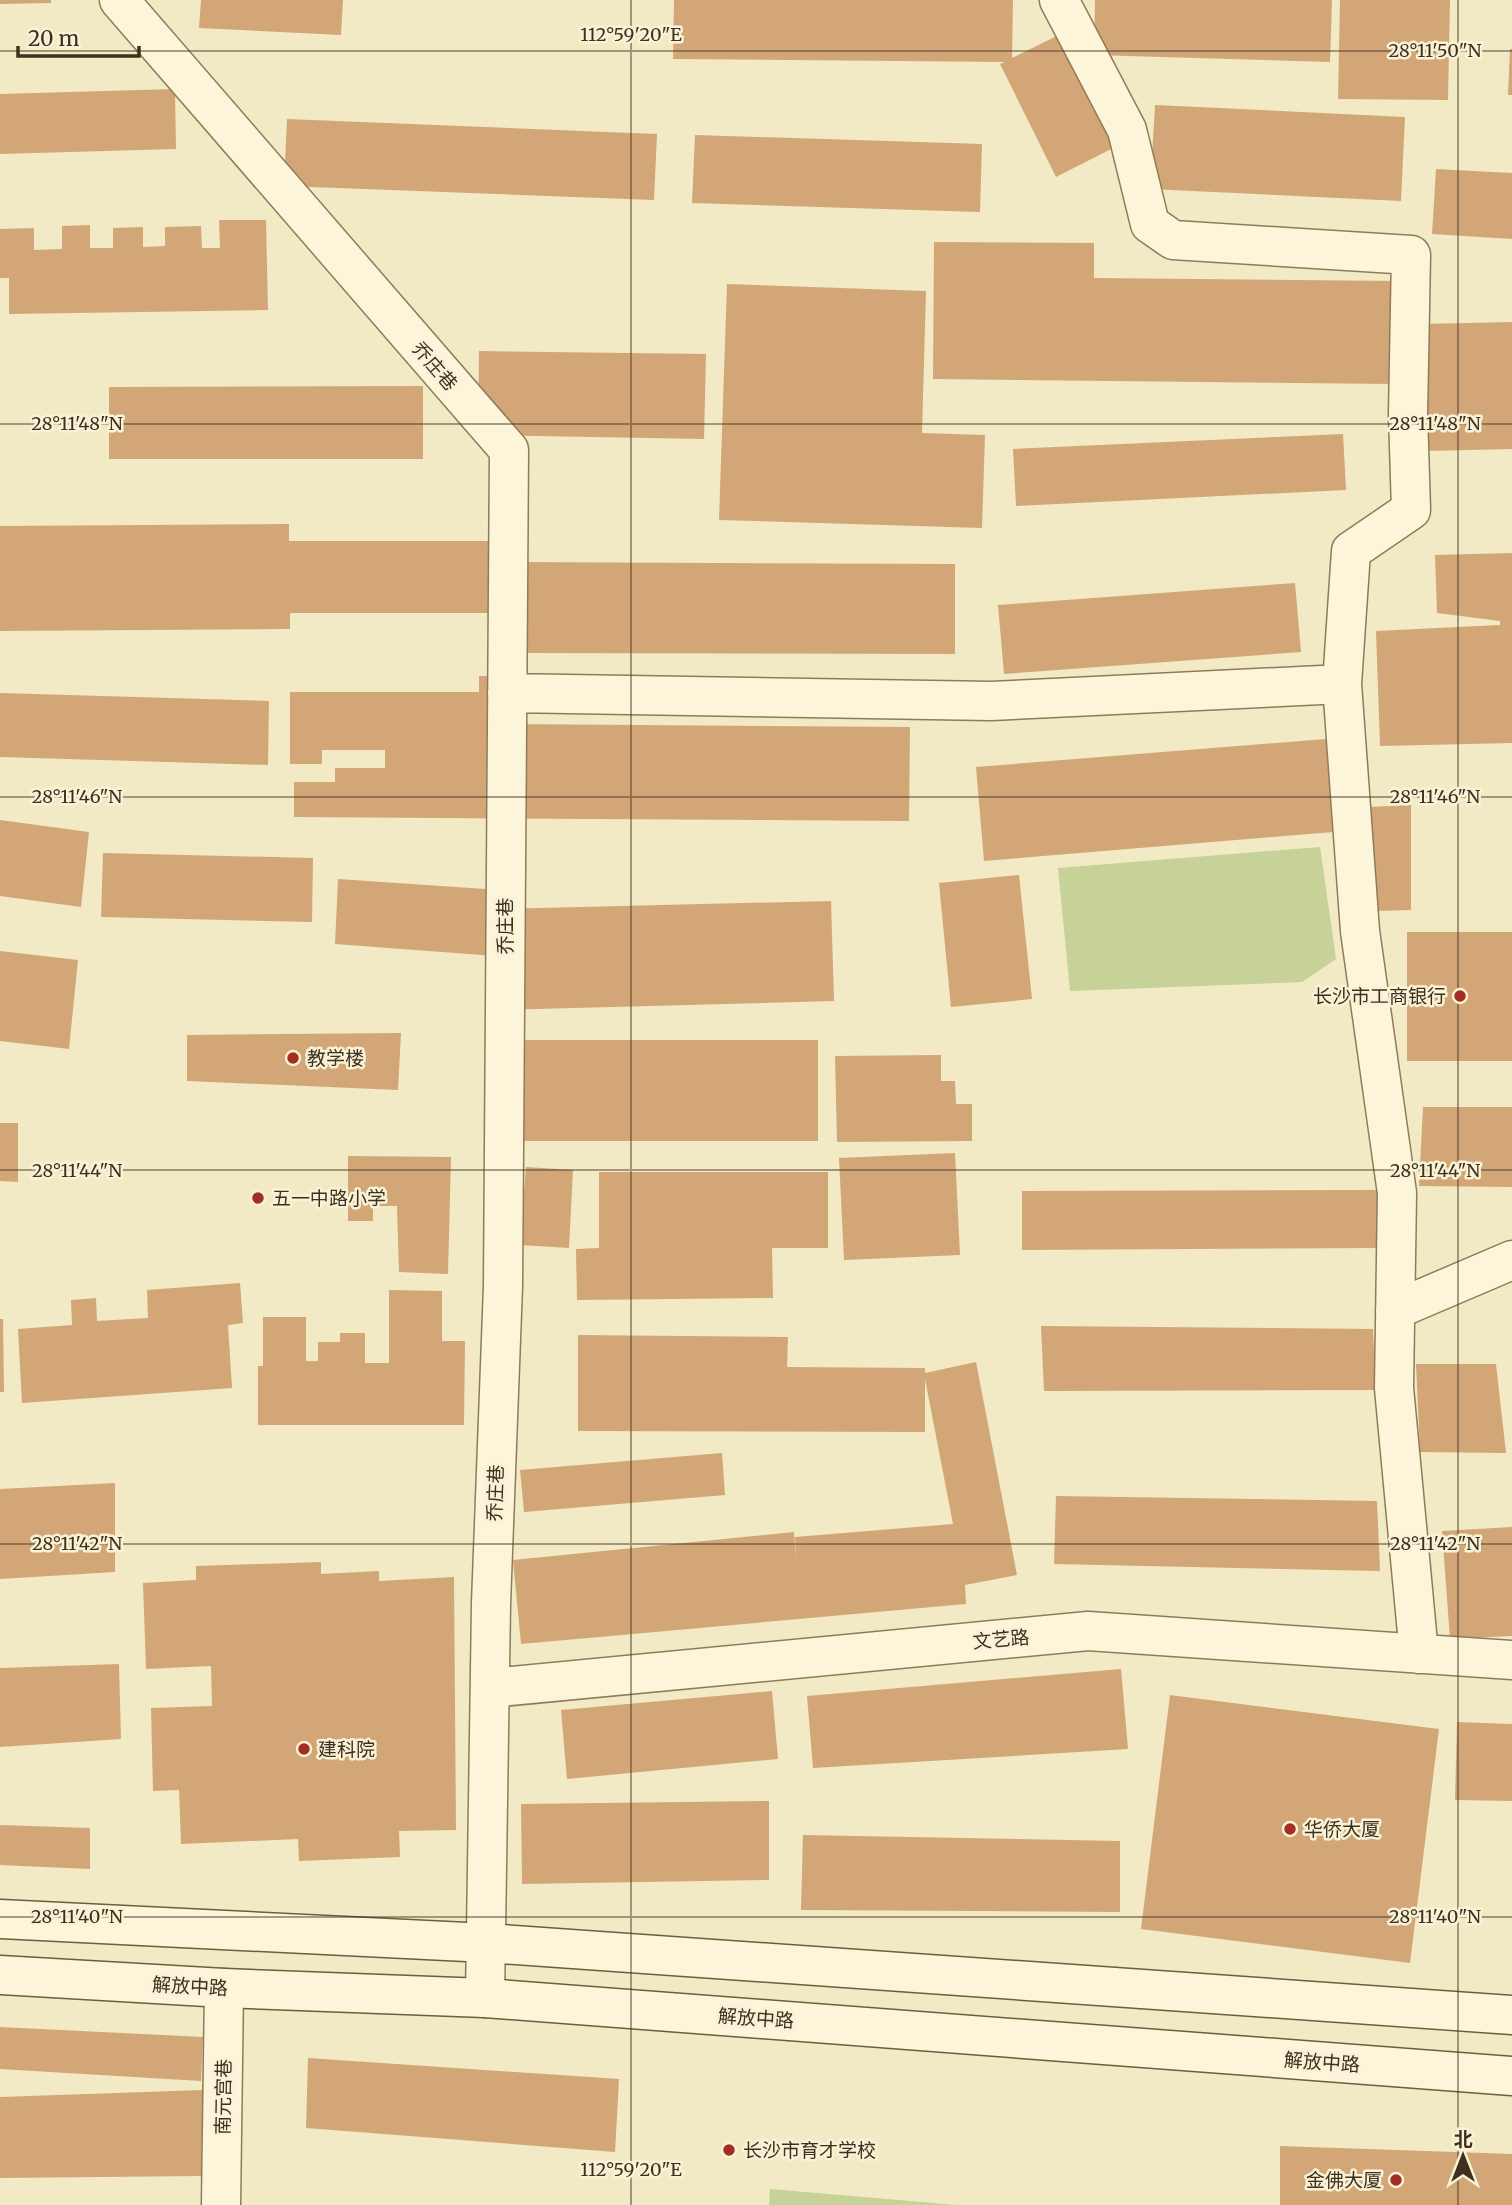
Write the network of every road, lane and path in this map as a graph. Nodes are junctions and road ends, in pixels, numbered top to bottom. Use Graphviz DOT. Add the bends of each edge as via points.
graph roads {
  1 [pos="119,0"];
  2 [pos="1059,0"];
  3 [pos="1342,684"];
  4 [pos="507,692"];
  5 [pos="1512,1260"];
  6 [pos="1395,1310"];
  7 [pos="1419,1654"];
  8 [pos="1512,1660"];
  9 [pos="490,1688"];
  10 [pos="0,1919"];
  11 [pos="486,1943"];
  12 [pos="0,1975"];
  13 [pos="224,1988"];
  14 [pos="485,1998"];
  15 [pos="1512,2015"];
  16 [pos="1512,2076"];
  17 [pos="221,2205"];
  1 -- 4 [label="street, 乔庄巷" via="509,450"];
  2 -- 3 [label="street" via="1127,130 1150,224 1173,240 1411,254 1411,510 1351,551"];
  3 -- 4 [label="street" via="991,701"];
  3 -- 6 [label="street" via="1360,931 1397,1193"];
  4 -- 9 [label="street, 乔庄巷" via="503,1286"];
  5 -- 6 [label="street"];
  6 -- 7 [label="street" via="1394,1388"];
  7 -- 8 [label="street, 文艺路"];
  7 -- 9 [label="street, 文艺路" via="1088,1631"];
  9 -- 11 [label="street, 乔庄巷"];
  10 -- 11 [label="street"];
  11 -- 14 [label="street, 乔庄巷"];
  11 -- 15 [label="street"];
  12 -- 13 [label="street, 解放中路"];
  13 -- 14 [label="street, 解放中路"];
  13 -- 17 [label="street, 南元宫巷"];
  14 -- 16 [label="street, 解放中路"];
}
